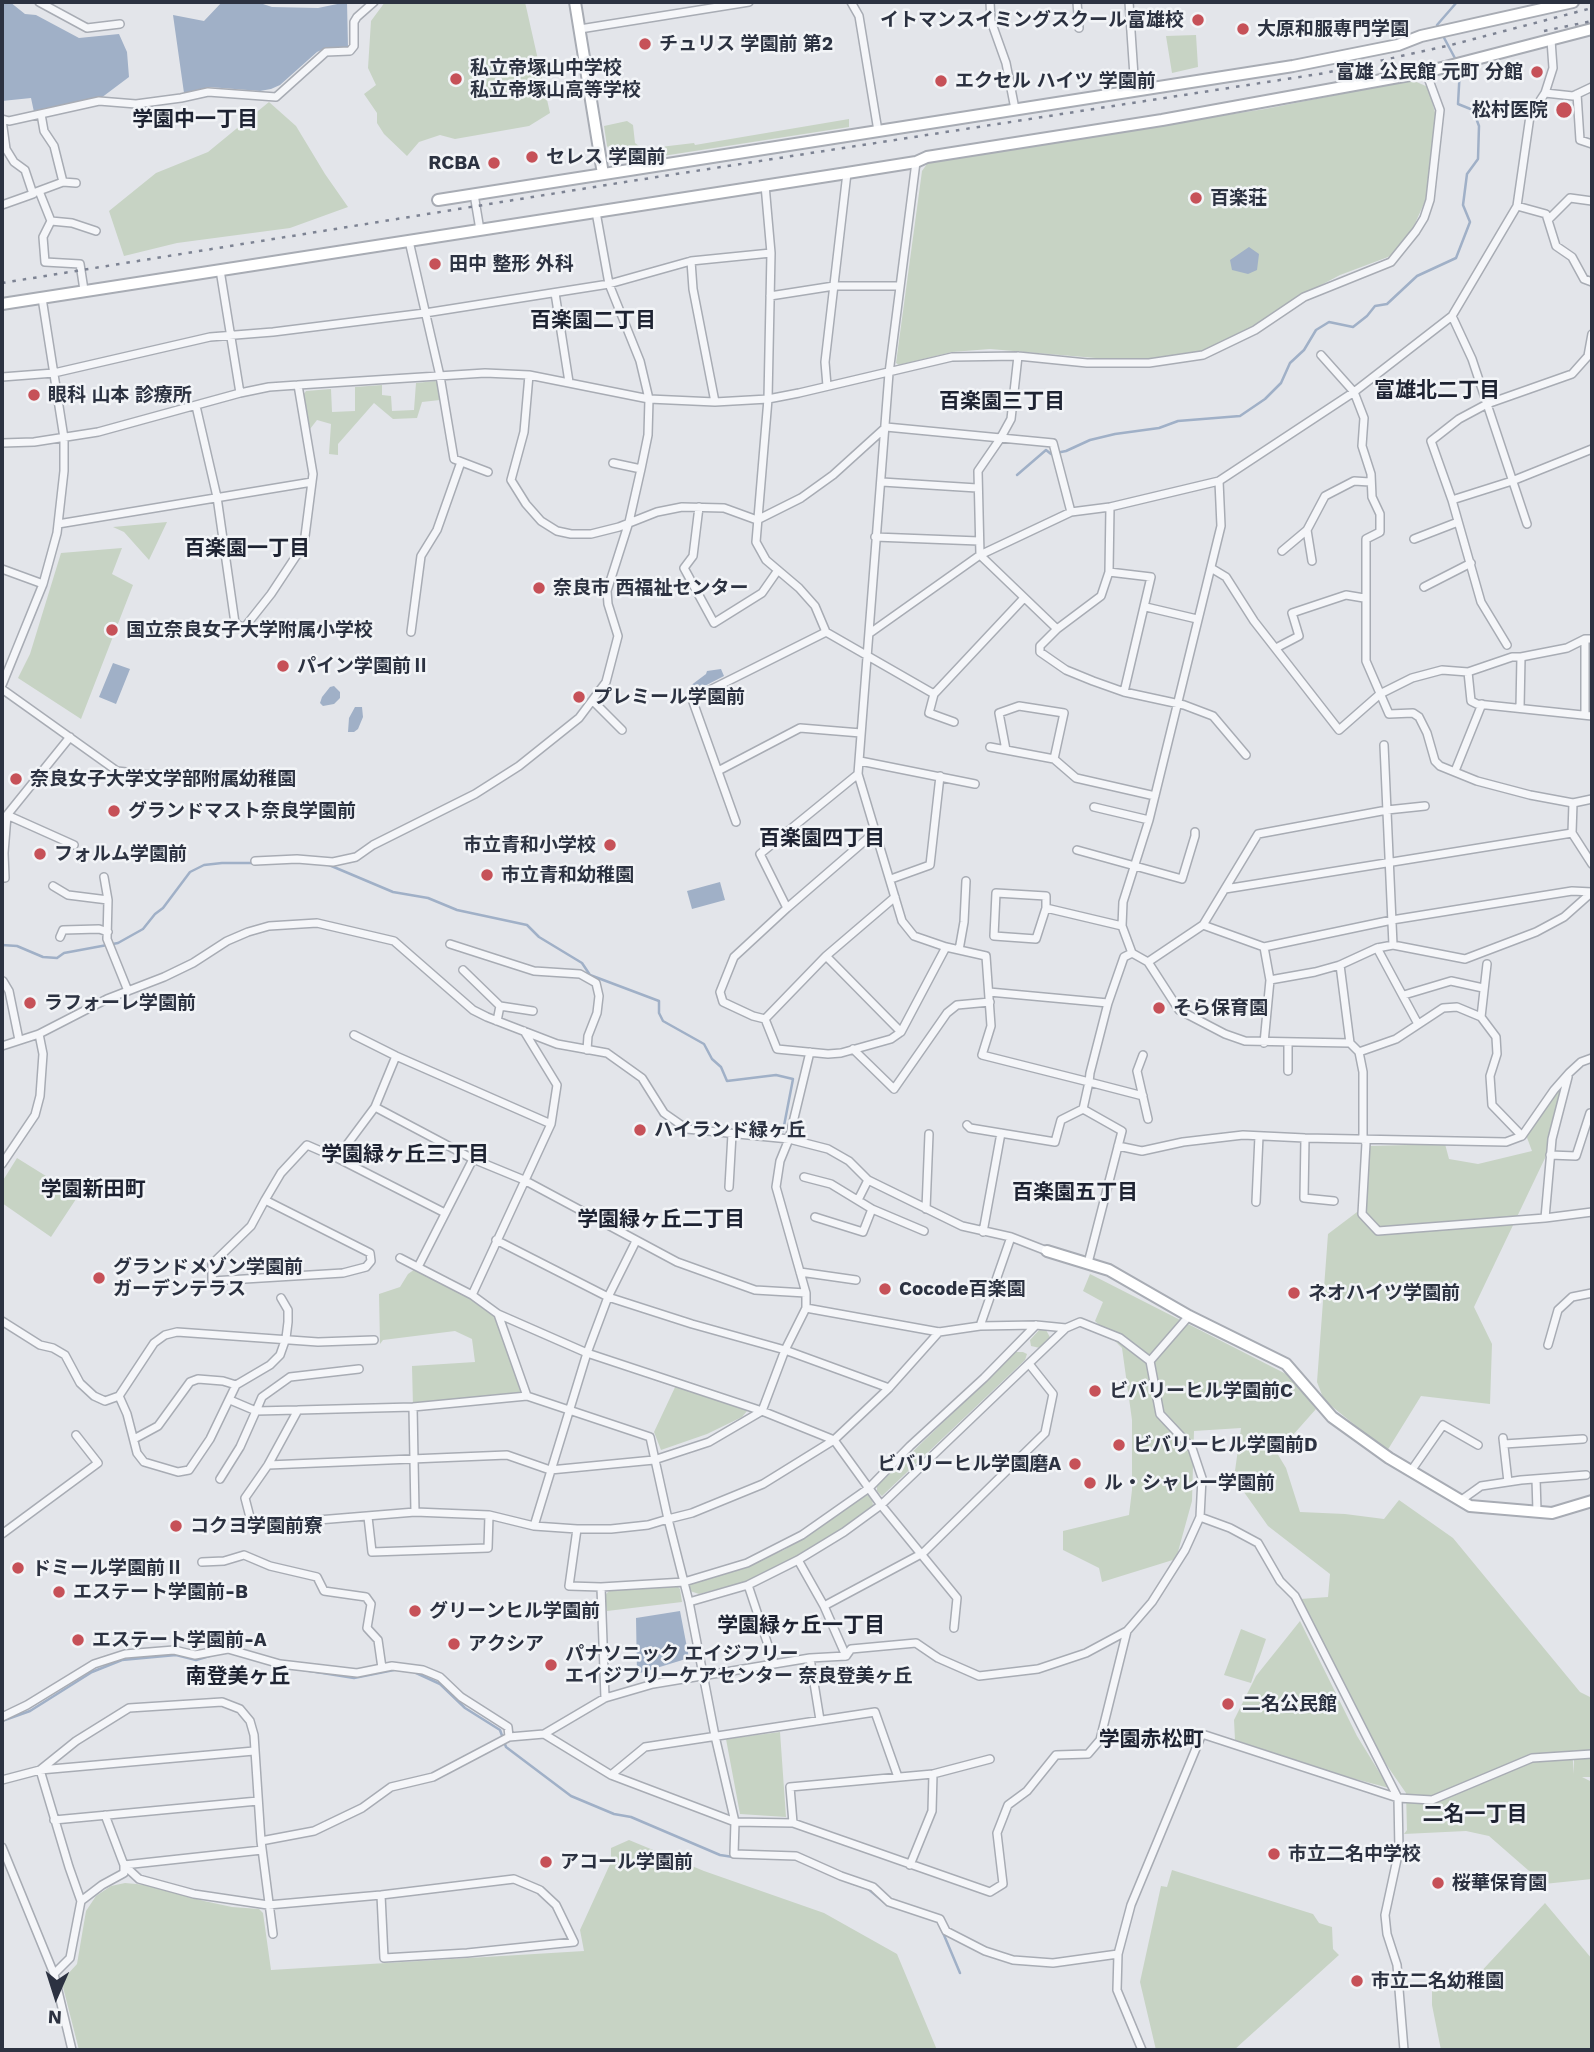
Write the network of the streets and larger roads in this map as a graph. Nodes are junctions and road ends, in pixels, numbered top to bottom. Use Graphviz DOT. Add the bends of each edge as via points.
graph roads {
  1 [pos="39,2"];
  2 [pos="374,2"];
  3 [pos="575,2"];
  4 [pos="749,2"];
  5 [pos="851,2"];
  6 [pos="990,2"];
  7 [pos="1077,2"];
  8 [pos="1129,2"];
  9 [pos="1573,2"];
  10 [pos="1549,4"];
  11 [pos="121,24"];
  12 [pos="1079,28"];
  13 [pos="579,29"];
  14 [pos="1592,29"];
  15 [pos="1551,40"];
  16 [pos="1426,72"];
  17 [pos="1592,87"];
  18 [pos="1135,91"];
  19 [pos="1545,93"];
  20 [pos="1577,94"];
  21 [pos="1015,109"];
  22 [pos="41,114"];
  23 [pos="2,119"];
  24 [pos="878,131"];
  25 [pos="1592,144"];
  26 [pos="4,149"];
  27 [pos="916,162"];
  28 [pos="848,173"];
  29 [pos="603,174"];
  30 [pos="63,182"];
  31 [pos="76,183"];
  32 [pos="765,185"];
  33 [pos="36,192"];
  34 [pos="474,194"];
  35 [pos="438,200"];
  36 [pos="1592,201"];
  37 [pos="2,205"];
  38 [pos="1517,206"];
  39 [pos="596,212"];
  40 [pos="84,219"];
  41 [pos="51,220"];
  42 [pos="1548,220"];
  43 [pos="72,223"];
  44 [pos="96,230"];
  45 [pos="480,230"];
  46 [pos="409,241"];
  47 [pos="771,253"];
  48 [pos="691,261"];
  49 [pos="220,270"];
  50 [pos="1592,282"];
  51 [pos="608,284"];
  52 [pos="834,286"];
  53 [pos="900,286"];
  54 [pos="84,290"];
  55 [pos="555,293"];
  56 [pos="770,296"];
  57 [pos="42,298"];
  58 [pos="2,304"];
  59 [pos="425,313"];
  60 [pos="1452,316"];
  61 [pos="1592,334"];
  62 [pos="231,335"];
  63 [pos="1321,355"];
  64 [pos="1018,356"];
  65 [pos="54,373"];
  66 [pos="889,373"];
  67 [pos="529,375"];
  68 [pos="440,376"];
  69 [pos="2,377"];
  70 [pos="569,382"];
  71 [pos="298,385"];
  72 [pos="827,386"];
  73 [pos="1354,392"];
  74 [pos="240,393"];
  75 [pos="649,398"];
  76 [pos="768,398"];
  77 [pos="715,402"];
  78 [pos="1487,404"];
  79 [pos="196,406"];
  80 [pos="887,427"];
  81 [pos="64,438"];
  82 [pos="1000,439"];
  83 [pos="2,443"];
  84 [pos="1592,449"];
  85 [pos="461,462"];
  86 [pos="613,463"];
  87 [pos="641,469"];
  88 [pos="488,471"];
  89 [pos="1219,481"];
  90 [pos="1512,481"];
  91 [pos="312,482"];
  92 [pos="882,482"];
  93 [pos="1370,482"];
  94 [pos="977,488"];
  95 [pos="217,497"];
  96 [pos="1452,500"];
  97 [pos="699,507"];
  98 [pos="1110,507"];
  99 [pos="1071,512"];
  100 [pos="757,520"];
  101 [pos="629,522"];
  102 [pos="1458,522"];
  103 [pos="58,524"];
  104 [pos="1527,524"];
  105 [pos="1307,530"];
  106 [pos="875,537"];
  107 [pos="1414,539"];
  108 [pos="979,541"];
  109 [pos="1282,551"];
  110 [pos="980,555"];
  111 [pos="1312,561"];
  112 [pos="1471,563"];
  113 [pos="1211,568"];
  114 [pos="2,569"];
  115 [pos="778,570"];
  116 [pos="1110,572"];
  117 [pos="43,584"];
  118 [pos="1423,587"];
  119 [pos="1024,598"];
  120 [pos="1364,598"];
  121 [pos="1146,607"];
  122 [pos="1197,619"];
  123 [pos="1057,629"];
  124 [pos="411,632"];
  125 [pos="826,632"];
  126 [pos="870,633"];
  127 [pos="1589,639"];
  128 [pos="1507,645"];
  129 [pos="1276,648"];
  130 [pos="867,657"];
  131 [pos="1521,657"];
  132 [pos="1468,672"];
  133 [pos="2,687"];
  134 [pos="1124,692"];
  135 [pos="934,694"];
  136 [pos="1380,694"];
  137 [pos="593,701"];
  138 [pos="1179,704"];
  139 [pos="1482,704"];
  140 [pos="1520,708"];
  141 [pos="1589,715"];
  142 [pos="954,722"];
  143 [pos="622,730"];
  144 [pos="861,733"];
  145 [pos="70,737"];
  146 [pos="1384,745"];
  147 [pos="990,747"];
  148 [pos="1006,750"];
  149 [pos="1246,755"];
  150 [pos="1054,759"];
  151 [pos="860,761"];
  152 [pos="718,771"];
  153 [pos="1455,771"];
  154 [pos="155,775"];
  155 [pos="858,775"];
  156 [pos="940,776"];
  157 [pos="975,784"];
  158 [pos="1155,796"];
  159 [pos="1592,799"];
  160 [pos="1573,803"];
  161 [pos="1425,806"];
  162 [pos="1094,807"];
  163 [pos="1387,810"];
  164 [pos="7,815"];
  165 [pos="1149,820"];
  166 [pos="736,822"];
  167 [pos="875,832"];
  168 [pos="1195,832"];
  169 [pos="1572,833"];
  170 [pos="74,845"];
  171 [pos="1077,850"];
  172 [pos="255,861"];
  173 [pos="1390,862"];
  174 [pos="1592,864"];
  175 [pos="1136,867"];
  176 [pos="104,877"];
  177 [pos="2,878"];
  178 [pos="891,879"];
  179 [pos="966,881"];
  180 [pos="70,885"];
  181 [pos="54,886"];
  182 [pos="1225,889"];
  183 [pos="1592,892"];
  184 [pos="68,895"];
  185 [pos="895,897"];
  186 [pos="108,900"];
  187 [pos="787,908"];
  188 [pos="1046,908"];
  189 [pos="1392,919"];
  190 [pos="1203,925"];
  191 [pos="1122,926"];
  192 [pos="108,935"];
  193 [pos="61,937"];
  194 [pos="450,944"];
  195 [pos="1393,945"];
  196 [pos="946,947"];
  197 [pos="1264,947"];
  198 [pos="1377,948"];
  199 [pos="959,950"];
  200 [pos="1132,953"];
  201 [pos="826,956"];
  202 [pos="1148,962"];
  203 [pos="1487,964"];
  204 [pos="1340,965"];
  205 [pos="463,970"];
  206 [pos="1270,980"];
  207 [pos="3,981"];
  208 [pos="1483,988"];
  209 [pos="128,991"];
  210 [pos="989,992"];
  211 [pos="1404,995"];
  212 [pos="990,1002"];
  213 [pos="1108,1003"];
  214 [pos="500,1006"];
  215 [pos="533,1011"];
  216 [pos="1481,1017"];
  217 [pos="765,1019"];
  218 [pos="497,1021"];
  219 [pos="1418,1024"];
  220 [pos="523,1030"];
  221 [pos="901,1032"];
  222 [pos="38,1034"];
  223 [pos="354,1035"];
  224 [pos="19,1040"];
  225 [pos="1264,1043"];
  226 [pos="1288,1043"];
  227 [pos="1350,1044"];
  228 [pos="2,1046"];
  229 [pos="853,1049"];
  230 [pos="587,1050"];
  231 [pos="810,1052"];
  232 [pos="1359,1052"];
  233 [pos="1143,1055"];
  234 [pos="396,1056"];
  235 [pos="1592,1058"];
  236 [pos="1288,1071"];
  237 [pos="1569,1073"];
  238 [pos="1089,1082"];
  239 [pos="1143,1096"];
  240 [pos="375,1107"];
  241 [pos="1083,1109"];
  242 [pos="1592,1115"];
  243 [pos="1148,1119"];
  244 [pos="551,1124"];
  245 [pos="967,1125"];
  246 [pos="1001,1133"];
  247 [pos="732,1134"];
  248 [pos="929,1134"];
  249 [pos="1259,1136"];
  250 [pos="1522,1136"];
  251 [pos="1305,1138"];
  252 [pos="789,1139"];
  253 [pos="1363,1139"];
  254 [pos="1118,1146"];
  255 [pos="1550,1155"];
  256 [pos="337,1158"];
  257 [pos="473,1159"];
  258 [pos="2,1164"];
  259 [pos="804,1177"];
  260 [pos="524,1180"];
  261 [pos="868,1180"];
  262 [pos="729,1187"];
  263 [pos="265,1200"];
  264 [pos="858,1200"];
  265 [pos="1334,1200"];
  266 [pos="1256,1202"];
  267 [pos="872,1209"];
  268 [pos="926,1209"];
  269 [pos="1592,1212"];
  270 [pos="445,1213"];
  271 [pos="815,1217"];
  272 [pos="1545,1218"];
  273 [pos="924,1231"];
  274 [pos="983,1232"];
  275 [pos="1011,1237"];
  276 [pos="496,1240"];
  277 [pos="636,1241"];
  278 [pos="1047,1251"];
  279 [pos="400,1258"];
  280 [pos="1088,1264"];
  281 [pos="418,1267"];
  282 [pos="800,1272"];
  283 [pos="856,1280"];
  284 [pos="806,1293"];
  285 [pos="1592,1293"];
  286 [pos="472,1294"];
  287 [pos="608,1297"];
  288 [pos="281,1298"];
  289 [pos="806,1308"];
  290 [pos="498,1314"];
  291 [pos="1189,1316"];
  292 [pos="2,1321"];
  293 [pos="1036,1325"];
  294 [pos="981,1326"];
  295 [pos="1066,1328"];
  296 [pos="939,1332"];
  297 [pos="286,1338"];
  298 [pos="374,1340"];
  299 [pos="1548,1345"];
  300 [pos="785,1350"];
  301 [pos="587,1353"];
  302 [pos="1150,1361"];
  303 [pos="1030,1365"];
  304 [pos="359,1369"];
  305 [pos="236,1385"];
  306 [pos="889,1388"];
  307 [pos="119,1396"];
  308 [pos="527,1396"];
  309 [pos="230,1400"];
  310 [pos="413,1407"];
  311 [pos="298,1410"];
  312 [pos="569,1410"];
  313 [pos="256,1411"];
  314 [pos="762,1412"];
  315 [pos="76,1435"];
  316 [pos="134,1439"];
  317 [pos="1583,1439"];
  318 [pos="834,1440"];
  319 [pos="1478,1446"];
  320 [pos="414,1460"];
  321 [pos="654,1460"];
  322 [pos="268,1465"];
  323 [pos="550,1470"];
  324 [pos="1411,1471"];
  325 [pos="1586,1475"];
  326 [pos="220,1479"];
  327 [pos="1536,1479"];
  328 [pos="1508,1482"];
  329 [pos="869,1488"];
  330 [pos="1592,1500"];
  331 [pos="1460,1501"];
  332 [pos="881,1505"];
  333 [pos="1537,1511"];
  334 [pos="415,1512"];
  335 [pos="489,1514"];
  336 [pos="368,1517"];
  337 [pos="1200,1517"];
  338 [pos="668,1519"];
  339 [pos="534,1526"];
  340 [pos="577,1529"];
  341 [pos="2,1534"];
  342 [pos="923,1553"];
  343 [pos="798,1560"];
  344 [pos="202,1562"];
  345 [pos="684,1582"];
  346 [pos="748,1585"];
  347 [pos="601,1587"];
  348 [pos="689,1602"];
  349 [pos="824,1606"];
  350 [pos="954,1628"];
  351 [pos="1127,1631"];
  352 [pos="845,1656"];
  353 [pos="810,1658"];
  354 [pos="774,1663"];
  355 [pos="382,1668"];
  356 [pos="704,1677"];
  357 [pos="605,1698"];
  358 [pos="2,1717"];
  359 [pos="820,1720"];
  360 [pos="544,1734"];
  361 [pos="715,1735"];
  362 [pos="509,1737"];
  363 [pos="254,1751"];
  364 [pos="1592,1754"];
  365 [pos="990,1759"];
  366 [pos="40,1770"];
  367 [pos="933,1774"];
  368 [pos="611,1775"];
  369 [pos="898,1777"];
  370 [pos="2,1780"];
  371 [pos="1398,1798"];
  372 [pos="258,1801"];
  373 [pos="105,1815"];
  374 [pos="54,1820"];
  375 [pos="735,1822"];
  376 [pos="793,1823"];
  377 [pos="261,1845"];
  378 [pos="2,1847"];
  379 [pos="124,1865"];
  380 [pos="910,1865"];
  381 [pos="381,1895"];
  382 [pos="81,1901"];
  383 [pos="268,1905"];
  384 [pos="273,1934"];
  385 [pos="1118,1954"];
  386 [pos="54,1974"];
  387 [pos="72,2050"];
  388 [pos="1142,2050"];
  389 [pos="1404,2050"];
  1 -- 11 [label="street" via="87,28"];
  2 -- 22 [label="street" via="356,17 355,46 350,51 326,52 276,97 208,92 136,104 99,101"];
  3 -- 13 [label="street"];
  4 -- 13 [label="street"];
  5 -- 24 [label="street" via="859,16"];
  6 -- 21 [label="street"];
  7 -- 12 [label="street"];
  8 -- 18 [label="street"];
  9 -- 10 [label="street"];
  10 -- 18 [label="street" via="1398,45"];
  13 -- 29 [label="street"];
  14 -- 15 [label="street"];
  15 -- 16 [label="street"];
  15 -- 19 [label="street" via="1553,68"];
  16 -- 27 [label="street"];
  16 -- 64 [label="street" via="1440,110 1430,200 1416,231 1391,262 1304,297 1255,330 1203,355 1149,363"];
  17 -- 20 [label="street"];
  18 -- 21 [label="street"];
  19 -- 20 [label="street"];
  19 -- 38 [label="street" via="1530,116"];
  20 -- 25 [label="street" via="1580,141"];
  21 -- 24 [label="street"];
  22 -- 23 [label="street"];
  22 -- 30 [label="street"];
  23 -- 26 [label="street"];
  24 -- 29 [label="street"];
  26 -- 33 [label="street" via="25,170"];
  27 -- 28 [label="street"];
  27 -- 53 [label="street"];
  28 -- 32 [label="street"];
  28 -- 52 [label="street"];
  29 -- 34 [label="street"];
  30 -- 31 [label="street"];
  30 -- 33 [label="street"];
  32 -- 39 [label="street"];
  32 -- 47 [label="street"];
  33 -- 37 [label="street"];
  33 -- 41 [label="street"];
  34 -- 35 [label="street"];
  34 -- 45 [label="street"];
  36 -- 42 [label="street" via="1570,198"];
  38 -- 42 [label="street" via="1546,214"];
  38 -- 60 [label="street"];
  39 -- 45 [label="street"];
  39 -- 51 [label="street"];
  40 -- 43 [label="street"];
  41 -- 43 [label="street"];
  41 -- 54 [label="street" via="43,237 45,262 80,264"];
  42 -- 50 [label="street" via="1556,246 1572,257 1584,279"];
  43 -- 44 [label="street"];
  45 -- 46 [label="street"];
  46 -- 49 [label="street"];
  46 -- 59 [label="street"];
  47 -- 48 [label="street"];
  47 -- 56 [label="street"];
  48 -- 51 [label="street"];
  48 -- 77 [label="street"];
  49 -- 54 [label="street"];
  49 -- 62 [label="street"];
  51 -- 55 [label="street"];
  51 -- 75 [label="street" via="640,361"];
  52 -- 53 [label="street"];
  52 -- 56 [label="street"];
  52 -- 72 [label="street" via="825,362"];
  53 -- 66 [label="street"];
  54 -- 57 [label="street"];
  55 -- 59 [label="street"];
  55 -- 70 [label="street"];
  56 -- 76 [label="street"];
  57 -- 58 [label="street"];
  57 -- 65 [label="street"];
  59 -- 62 [label="street"];
  59 -- 68 [label="street"];
  60 -- 73 [label="street"];
  60 -- 78 [label="street"];
  61 -- 78 [label="street" via="1588,356 1573,374"];
  62 -- 65 [label="street" via="181,342"];
  62 -- 74 [label="street"];
  63 -- 73 [label="street"];
  64 -- 66 [label="street" via="952,357"];
  64 -- 82 [label="street" via="1011,419"];
  65 -- 69 [label="street"];
  65 -- 81 [label="street"];
  66 -- 72 [label="street"];
  66 -- 80 [label="street"];
  67 -- 68 [label="street"];
  67 -- 70 [label="street"];
  67 -- 101 [label="street" via="524,432 511,480 526,505 541,521 571,534 591,534"];
  68 -- 71 [label="street"];
  68 -- 85 [label="street" via="454,459"];
  70 -- 75 [label="street"];
  71 -- 74 [label="street"];
  71 -- 91 [label="street"];
  72 -- 76 [label="street"];
  73 -- 89 [label="street"];
  73 -- 93 [label="street" via="1364,418 1362,446"];
  74 -- 79 [label="street"];
  75 -- 77 [label="street"];
  75 -- 87 [label="street"];
  76 -- 77 [label="street"];
  76 -- 100 [label="street"];
  78 -- 90 [label="street"];
  78 -- 96 [label="street" via="1430,441"];
  79 -- 81 [label="street"];
  79 -- 95 [label="street"];
  80 -- 82 [label="street"];
  80 -- 92 [label="street"];
  80 -- 100 [label="street" via="801,498"];
  81 -- 83 [label="street"];
  81 -- 103 [label="street"];
  82 -- 94 [label="street" via="978,471"];
  82 -- 99 [label="street" via="1053,443"];
  84 -- 90 [label="street"];
  85 -- 88 [label="street"];
  85 -- 124 [label="street" via="437,530 421,556"];
  86 -- 87 [label="street"];
  87 -- 101 [label="street"];
  89 -- 98 [label="street"];
  89 -- 113 [label="street" via="1221,526"];
  90 -- 96 [label="street"];
  90 -- 104 [label="street"];
  91 -- 95 [label="street"];
  91 -- 95 [label="street" via="304,544 244,628 235,623"];
  92 -- 94 [label="street"];
  92 -- 106 [label="street"];
  93 -- 105 [label="street" via="1354,481 1325,496"];
  93 -- 120 [label="street" via="1380,514 1380,532 1366,539"];
  94 -- 108 [label="street"];
  95 -- 103 [label="street"];
  96 -- 102 [label="street"];
  97 -- 100 [label="street" via="724,508"];
  97 -- 101 [label="street" via="657,512"];
  97 -- 115 [label="street" via="693,556 684,568 714,623 762,593"];
  98 -- 99 [label="street"];
  98 -- 116 [label="street"];
  99 -- 110 [label="street"];
  100 -- 115 [label="street" via="756,541 766,560"];
  101 -- 137 [label="street" via="607,591 617,648 606,682"];
  102 -- 107 [label="street"];
  102 -- 112 [label="street"];
  103 -- 117 [label="street"];
  105 -- 109 [label="street"];
  105 -- 111 [label="street"];
  106 -- 108 [label="street"];
  106 -- 126 [label="street"];
  108 -- 110 [label="street"];
  110 -- 119 [label="street"];
  110 -- 126 [label="street"];
  112 -- 118 [label="street"];
  112 -- 128 [label="street" via="1481,602"];
  113 -- 122 [label="street"];
  113 -- 129 [label="street" via="1226,577"];
  114 -- 117 [label="street"];
  115 -- 125 [label="street" via="815,606"];
  116 -- 121 [label="street" via="1152,577"];
  116 -- 123 [label="street" via="1101,596"];
  117 -- 133 [label="street"];
  119 -- 123 [label="street"];
  119 -- 135 [label="street"];
  120 -- 129 [label="street" via="1346,595 1292,613 1299,636"];
  120 -- 136 [label="street" via="1366,661"];
  121 -- 122 [label="street"];
  121 -- 134 [label="street"];
  122 -- 138 [label="street"];
  123 -- 134 [label="street" via="1040,646 1040,652 1066,670"];
  125 -- 130 [label="street"];
  125 -- 152 [label="street" via="692,699"];
  126 -- 130 [label="street"];
  127 -- 131 [label="street"];
  127 -- 141 [label="street"];
  129 -- 136 [label="street" via="1339,730"];
  130 -- 135 [label="street"];
  130 -- 144 [label="street"];
  131 -- 132 [label="street"];
  131 -- 140 [label="street"];
  132 -- 136 [label="street" via="1442,670"];
  132 -- 139 [label="street" via="1471,701"];
  133 -- 145 [label="street"];
  134 -- 138 [label="street"];
  135 -- 142 [label="street" via="929,713"];
  136 -- 153 [label="street" via="1389,714 1419,717 1435,761"];
  137 -- 143 [label="street"];
  137 -- 172 [label="street" via="579,718 519,766 356,857 333,862"];
  138 -- 149 [label="street" via="1213,716"];
  138 -- 158 [label="street"];
  139 -- 140 [label="street"];
  139 -- 153 [label="street"];
  140 -- 141 [label="street"];
  144 -- 151 [label="street"];
  144 -- 152 [label="street" via="800,728"];
  145 -- 154 [label="street" via="117,771"];
  145 -- 164 [label="street"];
  146 -- 163 [label="street"];
  147 -- 148 [label="street"];
  148 -- 150 [label="street"];
  148 -- 150 [label="street" via="999,713 1019,706 1064,713"];
  150 -- 158 [label="street" via="1076,778"];
  151 -- 155 [label="street"];
  151 -- 156 [label="street"];
  152 -- 166 [label="street"];
  153 -- 160 [label="street"];
  155 -- 167 [label="street"];
  155 -- 187 [label="street" via="760,854"];
  156 -- 157 [label="street"];
  156 -- 178 [label="street" via="930,865"];
  158 -- 165 [label="street"];
  159 -- 160 [label="street"];
  160 -- 169 [label="street"];
  161 -- 163 [label="street"];
  162 -- 165 [label="street"];
  163 -- 173 [label="street"];
  163 -- 182 [label="street" via="1258,834"];
  164 -- 170 [label="street"];
  164 -- 177 [label="street"];
  165 -- 175 [label="street"];
  167 -- 178 [label="street"];
  167 -- 187 [label="street"];
  168 -- 175 [label="street" via="1182,879"];
  169 -- 173 [label="street"];
  169 -- 174 [label="street"];
  171 -- 175 [label="street"];
  173 -- 182 [label="street"];
  173 -- 189 [label="street"];
  175 -- 191 [label="street" via="1123,902"];
  176 -- 186 [label="street"];
  178 -- 185 [label="street"];
  179 -- 199 [label="street"];
  180 -- 184 [label="street"];
  181 -- 184 [label="street"];
  182 -- 190 [label="street"];
  183 -- 189 [label="street" via="1572,891"];
  183 -- 195 [label="street" via="1564,917 1536,932 1465,959"];
  184 -- 186 [label="street"];
  185 -- 196 [label="street" via="902,921 914,936"];
  185 -- 201 [label="street"];
  186 -- 192 [label="street"];
  187 -- 217 [label="street" via="734,957 720,992 723,1002"];
  188 -- 188 [label="street" via="1046,896 996,893 994,936 1036,939"];
  188 -- 191 [label="street"];
  189 -- 195 [label="street"];
  189 -- 197 [label="street"];
  190 -- 197 [label="street"];
  190 -- 202 [label="street"];
  191 -- 200 [label="street"];
  192 -- 193 [label="street" via="99,929 64,930"];
  192 -- 209 [label="street"];
  194 -- 230 [label="street" via="534,971 580,974 596,983 597,1013"];
  195 -- 198 [label="street"];
  196 -- 199 [label="street"];
  196 -- 221 [label="street"];
  197 -- 206 [label="street"];
  198 -- 204 [label="street"];
  198 -- 211 [label="street"];
  199 -- 210 [label="street" via="986,956"];
  200 -- 202 [label="street"];
  200 -- 213 [label="street" via="1124,957"];
  201 -- 217 [label="street"];
  201 -- 221 [label="street"];
  202 -- 225 [label="street" via="1179,1010 1225,1034"];
  203 -- 208 [label="street"];
  204 -- 206 [label="street"];
  204 -- 227 [label="street"];
  205 -- 214 [label="street"];
  206 -- 225 [label="street"];
  207 -- 224 [label="street"];
  208 -- 211 [label="street" via="1451,981"];
  208 -- 216 [label="street"];
  209 -- 218 [label="street" via="193,963 248,932 317,923 394,941 473,1010"];
  209 -- 222 [label="street"];
  210 -- 212 [label="street"];
  210 -- 213 [label="street"];
  211 -- 219 [label="street"];
  212 -- 229 [label="street" via="957,1005 947,1013 894,1089"];
  212 -- 238 [label="street" via="991,1026 982,1055"];
  213 -- 238 [label="street"];
  214 -- 215 [label="street"];
  214 -- 218 [label="street"];
  216 -- 219 [label="street" via="1457,1007 1443,1008"];
  216 -- 250 [label="street" via="1496,1037 1497,1054 1490,1076 1492,1105"];
  217 -- 231 [label="street" via="777,1049"];
  218 -- 220 [label="street"];
  219 -- 232 [label="street" via="1396,1039"];
  220 -- 230 [label="street"];
  220 -- 244 [label="street" via="557,1085"];
  221 -- 229 [label="street"];
  222 -- 224 [label="street"];
  222 -- 258 [label="street" via="43,1054 40,1097 35,1115"];
  223 -- 234 [label="street"];
  224 -- 228 [label="street"];
  225 -- 226 [label="street"];
  226 -- 227 [label="street"];
  226 -- 236 [label="street"];
  227 -- 232 [label="street"];
  229 -- 231 [label="street"];
  230 -- 247 [label="street" via="607,1054 642,1078 664,1113 687,1129"];
  231 -- 252 [label="street"];
  232 -- 253 [label="street"];
  233 -- 239 [label="street" via="1137,1071"];
  234 -- 240 [label="street"];
  234 -- 244 [label="street"];
  235 -- 237 [label="street"];
  237 -- 250 [label="street"];
  237 -- 255 [label="street"];
  238 -- 239 [label="street"];
  238 -- 241 [label="street"];
  239 -- 243 [label="street"];
  240 -- 256 [label="street"];
  240 -- 257 [label="street"];
  241 -- 246 [label="street" via="1061,1120 1055,1142"];
  241 -- 254 [label="street" via="1122,1131"];
  242 -- 255 [label="street" via="1576,1156"];
  244 -- 260 [label="street"];
  245 -- 246 [label="street"];
  246 -- 274 [label="street"];
  247 -- 252 [label="street"];
  247 -- 262 [label="street"];
  248 -- 268 [label="street"];
  249 -- 251 [label="street"];
  249 -- 254 [label="street" via="1183,1142 1142,1151"];
  249 -- 266 [label="street"];
  250 -- 253 [label="street" via="1506,1142"];
  251 -- 253 [label="street"];
  251 -- 265 [label="street" via="1304,1198"];
  252 -- 261 [label="street" via="828,1149"];
  252 -- 282 [label="street" via="776,1186"];
  253 -- 272 [label="street" via="1362,1214 1378,1231"];
  254 -- 280 [label="street"];
  255 -- 272 [label="street"];
  256 -- 263 [label="street" via="307,1145 281,1173"];
  256 -- 270 [label="street"];
  257 -- 260 [label="street"];
  257 -- 270 [label="street"];
  259 -- 264 [label="street" via="831,1184"];
  260 -- 276 [label="street"];
  260 -- 277 [label="street"];
  261 -- 264 [label="street"];
  261 -- 268 [label="street"];
  263 -- 263 [label="street" via="370,1253 371,1261 366,1267 343,1273 212,1281 212,1264 251,1226"];
  264 -- 267 [label="street"];
  267 -- 271 [label="street" via="863,1232"];
  267 -- 273 [label="street"];
  268 -- 274 [label="street"];
  269 -- 272 [label="street"];
  270 -- 281 [label="street"];
  274 -- 275 [label="street"];
  275 -- 278 [label="street"];
  275 -- 294 [label="street"];
  276 -- 286 [label="street"];
  276 -- 287 [label="street"];
  277 -- 284 [label="street" via="677,1262 755,1290"];
  277 -- 287 [label="street"];
  278 -- 280 [label="street"];
  279 -- 281 [label="street"];
  280 -- 291 [label="street" via="1109,1270"];
  281 -- 286 [label="street"];
  282 -- 283 [label="street"];
  282 -- 284 [label="street"];
  284 -- 289 [label="street"];
  285 -- 299 [label="street" via="1572,1297 1558,1310"];
  286 -- 290 [label="street"];
  287 -- 300 [label="street"];
  287 -- 301 [label="street"];
  288 -- 297 [label="street" via="288,1310"];
  289 -- 296 [label="street"];
  289 -- 300 [label="street"];
  290 -- 301 [label="street"];
  290 -- 308 [label="street"];
  291 -- 302 [label="street"];
  291 -- 324 [label="street" via="1286,1364 1332,1417"];
  292 -- 307 [label="street" via="65,1355 80,1383 94,1396 105,1401"];
  293 -- 294 [label="street"];
  293 -- 295 [label="street"];
  293 -- 329 [label="street"];
  294 -- 296 [label="street"];
  295 -- 302 [label="street" via="1080,1322 1119,1338"];
  295 -- 303 [label="street"];
  296 -- 306 [label="street"];
  297 -- 298 [label="street"];
  297 -- 305 [label="street" via="280,1355 270,1365"];
  297 -- 307 [label="street" via="165,1335 154,1343"];
  300 -- 306 [label="street"];
  300 -- 314 [label="street"];
  301 -- 312 [label="street"];
  301 -- 314 [label="street"];
  302 -- 337 [label="street" via="1160,1414 1192,1448 1202,1478"];
  303 -- 332 [label="street"];
  303 -- 342 [label="street" via="1053,1394 1045,1433"];
  304 -- 313 [label="street" via="290,1377 262,1397"];
  305 -- 309 [label="street"];
  305 -- 316 [label="street" via="215,1380 190,1382 158,1426"];
  306 -- 318 [label="street"];
  307 -- 316 [label="street"];
  308 -- 310 [label="street"];
  308 -- 312 [label="street"];
  309 -- 313 [label="street"];
  309 -- 316 [label="street" via="189,1470 178,1472 144,1462"];
  310 -- 311 [label="street"];
  310 -- 320 [label="street"];
  311 -- 313 [label="street"];
  311 -- 322 [label="street"];
  312 -- 321 [label="street" via="650,1437"];
  312 -- 323 [label="street"];
  313 -- 326 [label="street"];
  314 -- 318 [label="street"];
  314 -- 321 [label="street" via="709,1442"];
  315 -- 341 [label="street" via="99,1463"];
  317 -- 328 [label="street" via="1504,1441"];
  318 -- 329 [label="street"];
  318 -- 338 [label="street" via="763,1484"];
  319 -- 324 [label="street" via="1443,1425"];
  320 -- 322 [label="street"];
  320 -- 323 [label="street" via="507,1455"];
  320 -- 334 [label="street"];
  321 -- 323 [label="street"];
  321 -- 338 [label="street"];
  322 -- 336 [label="street" via="245,1498 251,1521"];
  323 -- 339 [label="street"];
  324 -- 331 [label="street"];
  325 -- 327 [label="street"];
  327 -- 328 [label="street"];
  327 -- 333 [label="street"];
  328 -- 331 [label="street" via="1481,1486"];
  329 -- 332 [label="street"];
  329 -- 345 [label="street" via="802,1535 747,1563"];
  330 -- 333 [label="street" via="1552,1513"];
  331 -- 333 [label="street" via="1470,1506"];
  332 -- 342 [label="street"];
  332 -- 343 [label="street"];
  334 -- 335 [label="street"];
  334 -- 336 [label="street"];
  335 -- 336 [label="street" via="488,1548 372,1552"];
  335 -- 339 [label="street"];
  337 -- 351 [label="street" via="1152,1602"];
  337 -- 371 [label="street" via="1258,1543 1280,1581 1295,1596"];
  338 -- 340 [label="street" via="636,1527"];
  338 -- 345 [label="street"];
  339 -- 340 [label="street"];
  340 -- 347 [label="street" via="569,1586"];
  342 -- 349 [label="street"];
  342 -- 350 [label="street" via="957,1598"];
  343 -- 346 [label="street"];
  343 -- 349 [label="street"];
  344 -- 355 [label="street" via="244,1555 317,1577 324,1591 366,1597 371,1604 367,1628 378,1640"];
  345 -- 347 [label="street"];
  345 -- 348 [label="street"];
  346 -- 348 [label="street"];
  346 -- 354 [label="street"];
  347 -- 357 [label="street"];
  348 -- 356 [label="street"];
  349 -- 352 [label="street"];
  351 -- 352 [label="street" via="1086,1653 1038,1669 979,1676 916,1643 851,1649"];
  351 -- 380 [label="street" via="1100,1740 1088,1754 1056,1755 1027,1791 1008,1805 997,1833 1003,1884 990,1892"];
  352 -- 353 [label="street"];
  353 -- 354 [label="street"];
  353 -- 359 [label="street"];
  354 -- 356 [label="street"];
  355 -- 358 [label="street" via="357,1673 280,1664 228,1649 195,1655 174,1650 125,1654 94,1664"];
  355 -- 362 [label="street" via="423,1670 440,1677 461,1697 508,1727"];
  356 -- 357 [label="street" via="653,1684"];
  356 -- 361 [label="street"];
  357 -- 360 [label="street"];
  359 -- 361 [label="street"];
  359 -- 369 [label="street" via="875,1712"];
  360 -- 362 [label="street"];
  360 -- 368 [label="street"];
  361 -- 368 [label="street" via="645,1747"];
  361 -- 375 [label="street"];
  362 -- 377 [label="street" via="433,1777 391,1787 362,1808 314,1831"];
  363 -- 366 [label="street"];
  363 -- 366 [label="street" via="250,1721 240,1709 222,1702 128,1707"];
  363 -- 372 [label="street"];
  364 -- 371 [label="street" via="1532,1758 1432,1800"];
  365 -- 367 [label="street"];
  366 -- 370 [label="street"];
  366 -- 374 [label="street"];
  367 -- 369 [label="street"];
  367 -- 380 [label="street" via="932,1811"];
  368 -- 375 [label="street"];
  369 -- 376 [label="street" via="790,1787"];
  371 -- 385 [label="street" via="1202,1734 1131,1905"];
  371 -- 389 [label="street" via="1399,1850 1385,1915 1396,1965"];
  372 -- 373 [label="street"];
  372 -- 377 [label="street"];
  373 -- 374 [label="street"];
  373 -- 379 [label="street"];
  374 -- 382 [label="street"];
  375 -- 376 [label="street"];
  375 -- 385 [label="street" via="734,1854 796,1856 873,1887 889,1902 940,1919 946,1931 985,1951 1013,1960 1053,1963"];
  376 -- 380 [label="street"];
  377 -- 379 [label="street"];
  377 -- 383 [label="street"];
  378 -- 386 [label="street"];
  379 -- 382 [label="street" via="124,1873"];
  379 -- 383 [label="street" via="139,1879 194,1894"];
  381 -- 381 [label="street" via="514,1879 540,1890 556,1905 574,1942 384,1958"];
  381 -- 383 [label="street"];
  382 -- 386 [label="street" via="71,1958"];
  383 -- 384 [label="street"];
  385 -- 388 [label="street" via="1117,1990"];
  386 -- 387 [label="street"];
}
